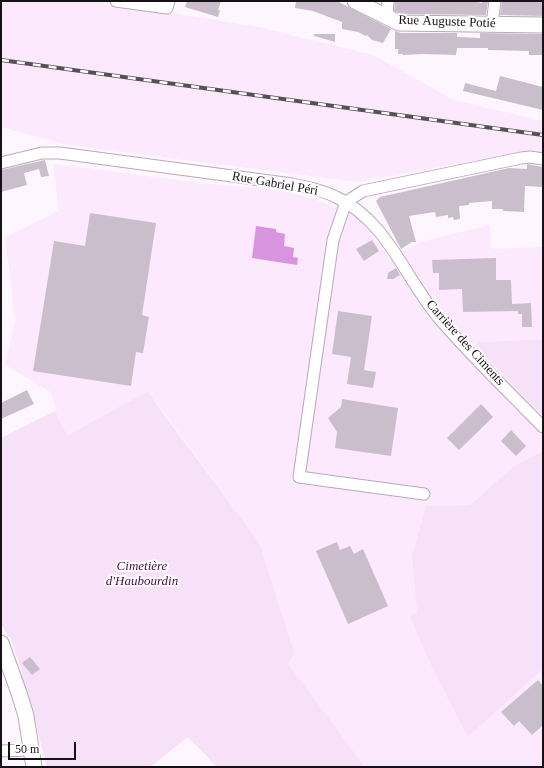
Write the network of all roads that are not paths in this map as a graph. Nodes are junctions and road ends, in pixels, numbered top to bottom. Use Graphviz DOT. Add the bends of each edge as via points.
graph roads {
  1 [pos="116,1"];
  2 [pos="355,1"];
  3 [pos="388,1"];
  4 [pos="495,1"];
  5 [pos="168,4"];
  6 [pos="387,17"];
  7 [pos="492,24"];
  8 [pos="543,25"];
  9 [pos="543,159"];
  10 [pos="1,163"];
  11 [pos="346,202"];
  12 [pos="543,427"];
  13 [pos="424,494"];
  14 [pos="3,649"];
  15 [pos="31,750"];
  16 [pos="1,751"];
  17 [pos="34,767"];
  1 -- 5 [label="street"];
  2 -- 6 [label="street, Rue Auguste Potié"];
  3 -- 6 [label="street"];
  4 -- 7 [label="street"];
  6 -- 7 [label="street, Rue Auguste Potié" via="399,23"];
  7 -- 8 [label="street, Rue Auguste Potié"];
  9 -- 11 [label="street" via="521,158 363,192"];
  10 -- 11 [label="street, Rue Gabriel Péri" via="42,153 60,153 292,184 327,193"];
  11 -- 12 [label="street, Carrière des Ciments" via="377,228 436,315"];
  11 -- 13 [label="street" via="333,240 299,477"];
  14 -- 15 [label="street" via="24,710"];
  15 -- 16 [label="street"];
  15 -- 17 [label="street"];
}
